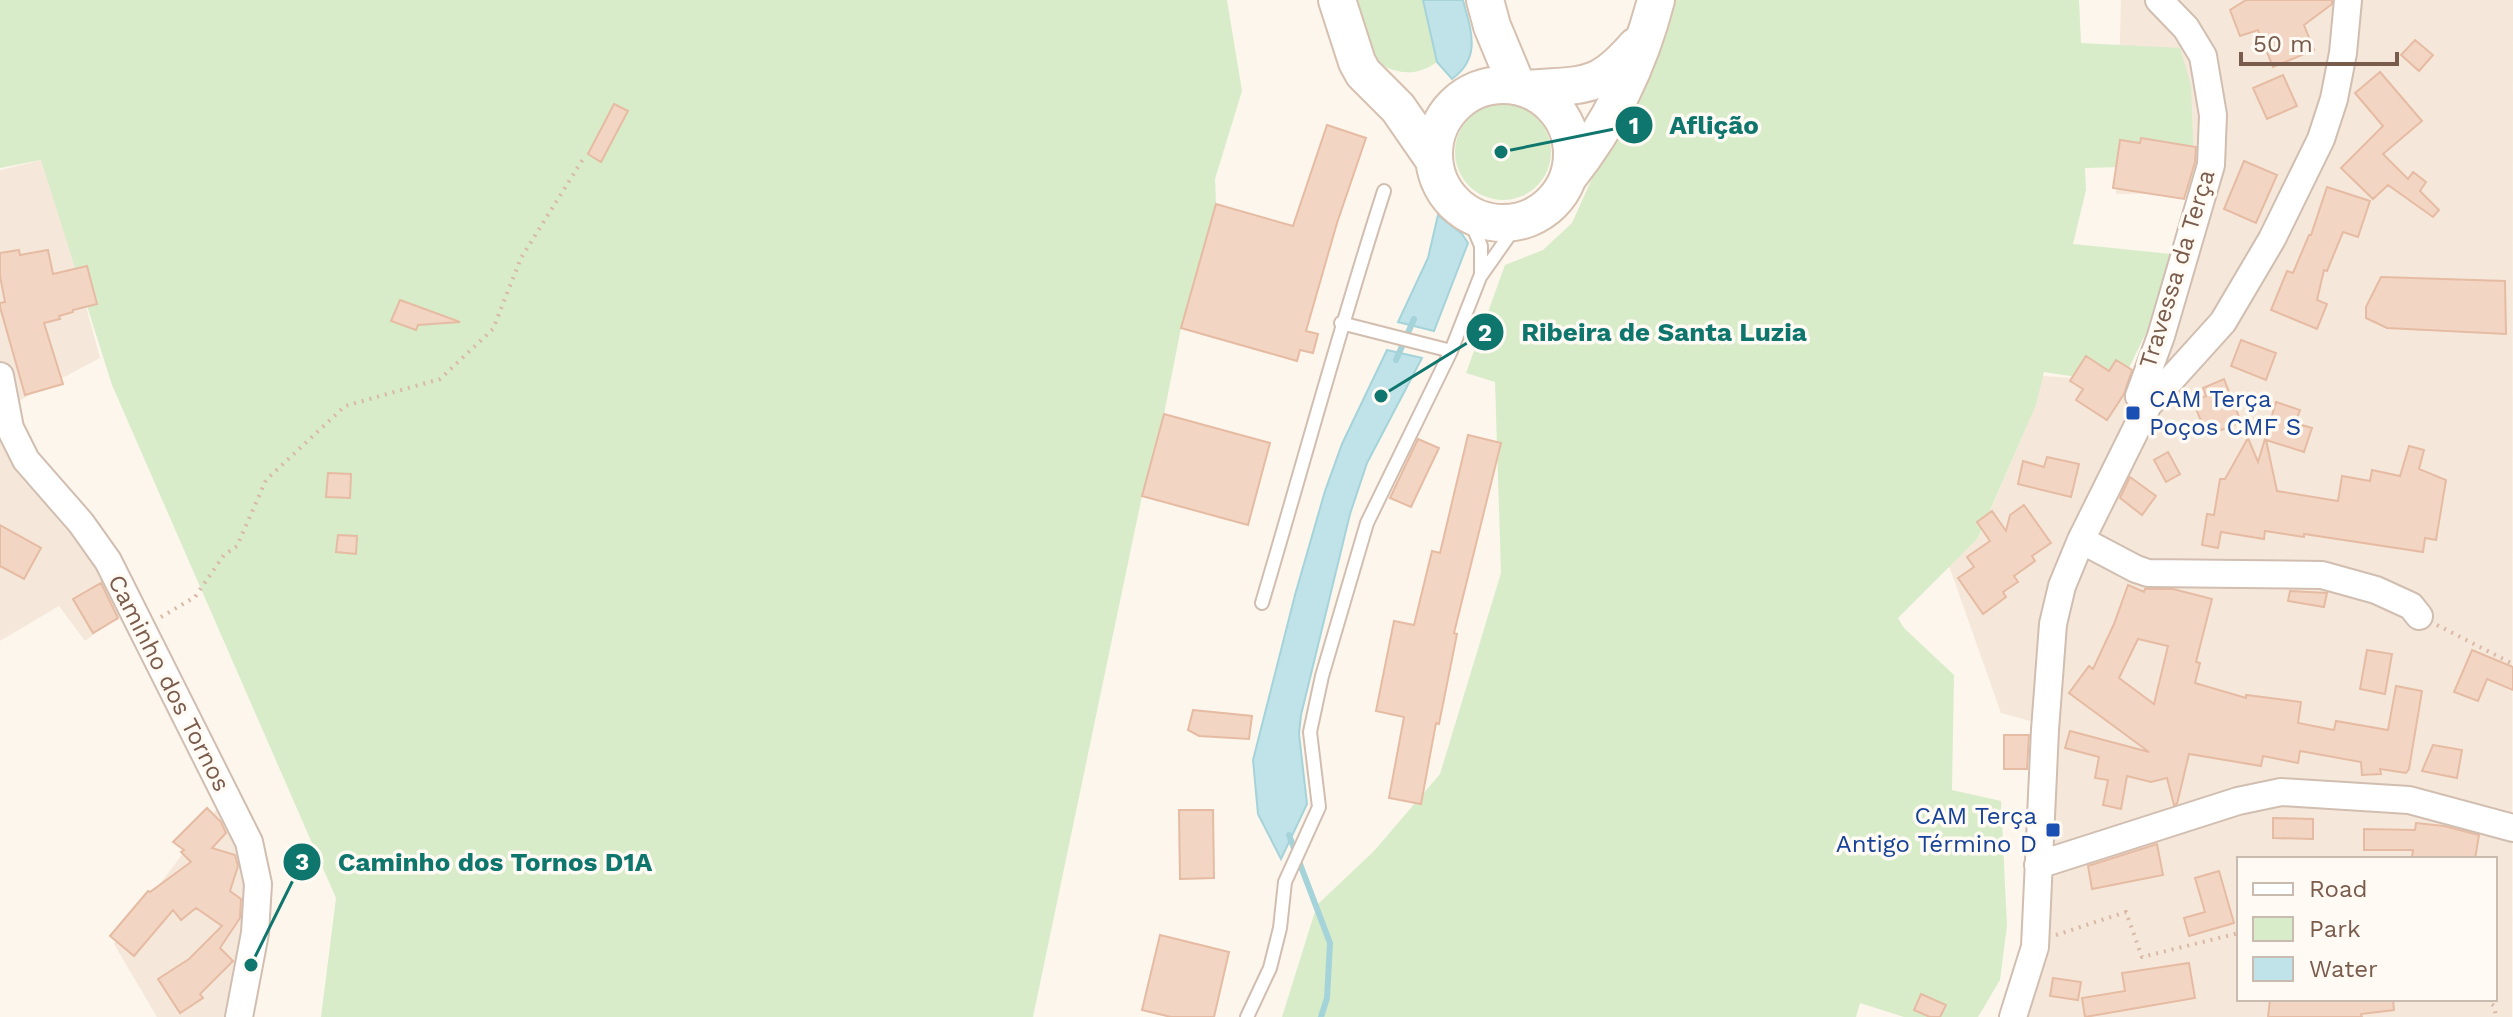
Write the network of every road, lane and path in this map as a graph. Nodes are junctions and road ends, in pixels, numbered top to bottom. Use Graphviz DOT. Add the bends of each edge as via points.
graph roads {
  1 [pos="1337,0"];
  2 [pos="2159,0"];
  3 [pos="2348,0"];
  4 [pos="1489,13"];
  5 [pos="1652,16"];
  6 [pos="1523,88"];
  7 [pos="1381,93"];
  8 [pos="1463,97"];
  9 [pos="583,159"];
  10 [pos="1569,176"];
  11 [pos="1384,191"];
  12 [pos="1456,195"];
  13 [pos="1520,220"];
  14 [pos="1480,277"];
  15 [pos="1341,323"];
  16 [pos="1451,351"];
  17 [pos="0,376"];
  18 [pos="2148,405"];
  19 [pos="2081,540"];
  20 [pos="1262,603"];
  21 [pos="2419,616"];
  22 [pos="142,628"];
  23 [pos="2513,664"];
  24 [pos="2513,828"];
  25 [pos="2038,865"];
  26 [pos="2237,933"];
  27 [pos="2053,936"];
  28 [pos="239,1017"];
  29 [pos="1247,1017"];
  30 [pos="2013,1017"];
  1 -- 7 [label="main road" via="1357,62"];
  2 -- 18 [label="street, Travessa da Terça" via="2203,56 2213,115 2211,165 2139,396"];
  3 -- 18 [label="street" via="2334,99 2321,139 2272,239 2223,322"];
  4 -- 6 [label="main road"];
  4 -- 8 [label="main road" via="1482,69"];
  5 -- 6 [label="main road" via="1615,70 1603,78"];
  5 -- 10 [label="main road" via="1632,73 1596,142"];
  6 -- 8 [label="main road" via="1499,85"];
  6 -- 10 [label="main road" via="1550,103 1566,125 1572,150"];
  7 -- 8 [label="main road" via="1414,100"];
  7 -- 12 [label="main road" via="1412,126"];
  8 -- 12 [label="main road" via="1437,131"];
  9 -- 22 [label="path" via="521,258 493,329 440,379 345,406 266,480 237,546 224,555 195,597"];
  10 -- 13 [label="main road" via="1550,204"];
  11 -- 15 [label="lane"];
  12 -- 13 [label="main road" via="1507,222"];
  12 -- 14 [label="lane" via="1481,246"];
  13 -- 14 [label="lane"];
  14 -- 16 [label="lane"];
  15 -- 16 [label="lane"];
  15 -- 20 [label="lane"];
  16 -- 29 [label="lane" via="1367,523 1350,575 1310,732 1319,807 1285,882 1270,968"];
  17 -- 22 [label="street, Caminho dos Tornos" via="10,428 26,460 108,561"];
  18 -- 19 [label="street"];
  19 -- 21 [label="street" via="2148,573 2322,575 2376,590 2411,606"];
  19 -- 25 [label="street" via="2053,624"];
  21 -- 23 [label="path"];
  22 -- 28 [label="street, Caminho dos Tornos" via="249,842 258,884"];
  24 -- 25 [label="street" via="2409,800 2281,792"];
  25 -- 30 [label="street" via="2035,947"];
  26 -- 27 [label="path" via="2142,957 2126,912"];
}
